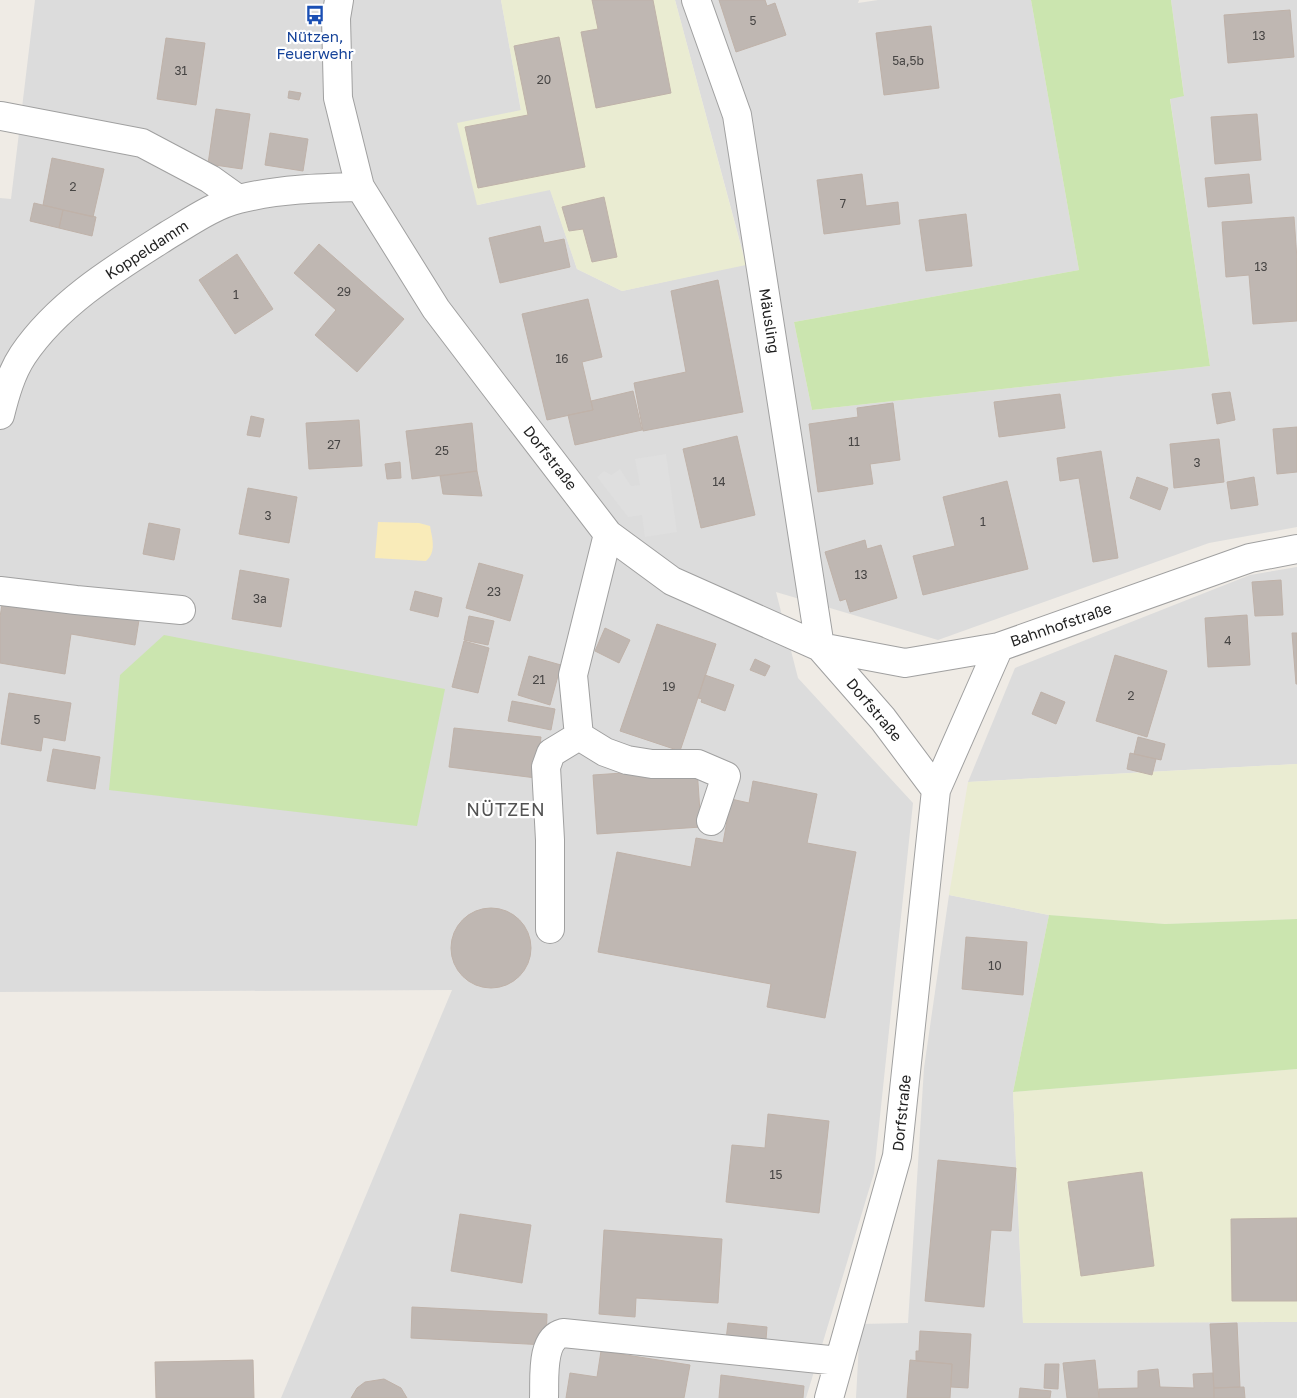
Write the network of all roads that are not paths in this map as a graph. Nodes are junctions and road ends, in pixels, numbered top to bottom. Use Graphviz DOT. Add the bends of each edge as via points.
graph roads {
  1 [pos="339,0"];
  2 [pos="696,0"];
  3 [pos="1,116"];
  4 [pos="360,187"];
  5 [pos="238,199"];
  6 [pos="0,415"];
  7 [pos="608,534"];
  8 [pos="1297,549"];
  9 [pos="0,590"];
  10 [pos="181,610"];
  11 [pos="820,647"];
  12 [pos="999,647"];
  13 [pos="579,736"];
  14 [pos="936,790"];
  15 [pos="711,821"];
  16 [pos="550,928"];
  17 [pos="840,1361"];
  18 [pos="544,1398"];
  19 [pos="829,1398"];
  1 -- 4 [label="street, Dorfstraße" via="336,18 338,98"];
  2 -- 11 [label="street, Mäusling" via="737,116"];
  3 -- 5 [label="street" via="142,143 210,179"];
  4 -- 5 [label="street, Koppeldamm" via="301,188"];
  4 -- 7 [label="street, Dorfstraße" via="436,309"];
  5 -- 6 [label="street, Koppeldamm" via="195,219 154,244 66,307 22,356 6,389"];
  7 -- 11 [label="street, Dorfstraße" via="672,581"];
  7 -- 13 [label="street" via="573,675"];
  8 -- 12 [label="street, Bahnhofstraße" via="1250,558"];
  9 -- 10 [label="street"];
  11 -- 12 [label="street, Bahnhofstraße" via="905,663"];
  11 -- 14 [label="street, Dorfstraße" via="883,719"];
  12 -- 14 [label="street, Dorfstraße"];
  13 -- 15 [label="street" via="605,752 627,760 652,764 698,764 726,776"];
  13 -- 16 [label="street" via="550,753 546,767"];
  14 -- 17 [label="street, Dorfstraße" via="897,1156"];
  17 -- 18 [label="street" via="563,1333 556,1335 548,1345"];
  17 -- 19 [label="street, Dorfstraße"];
}
